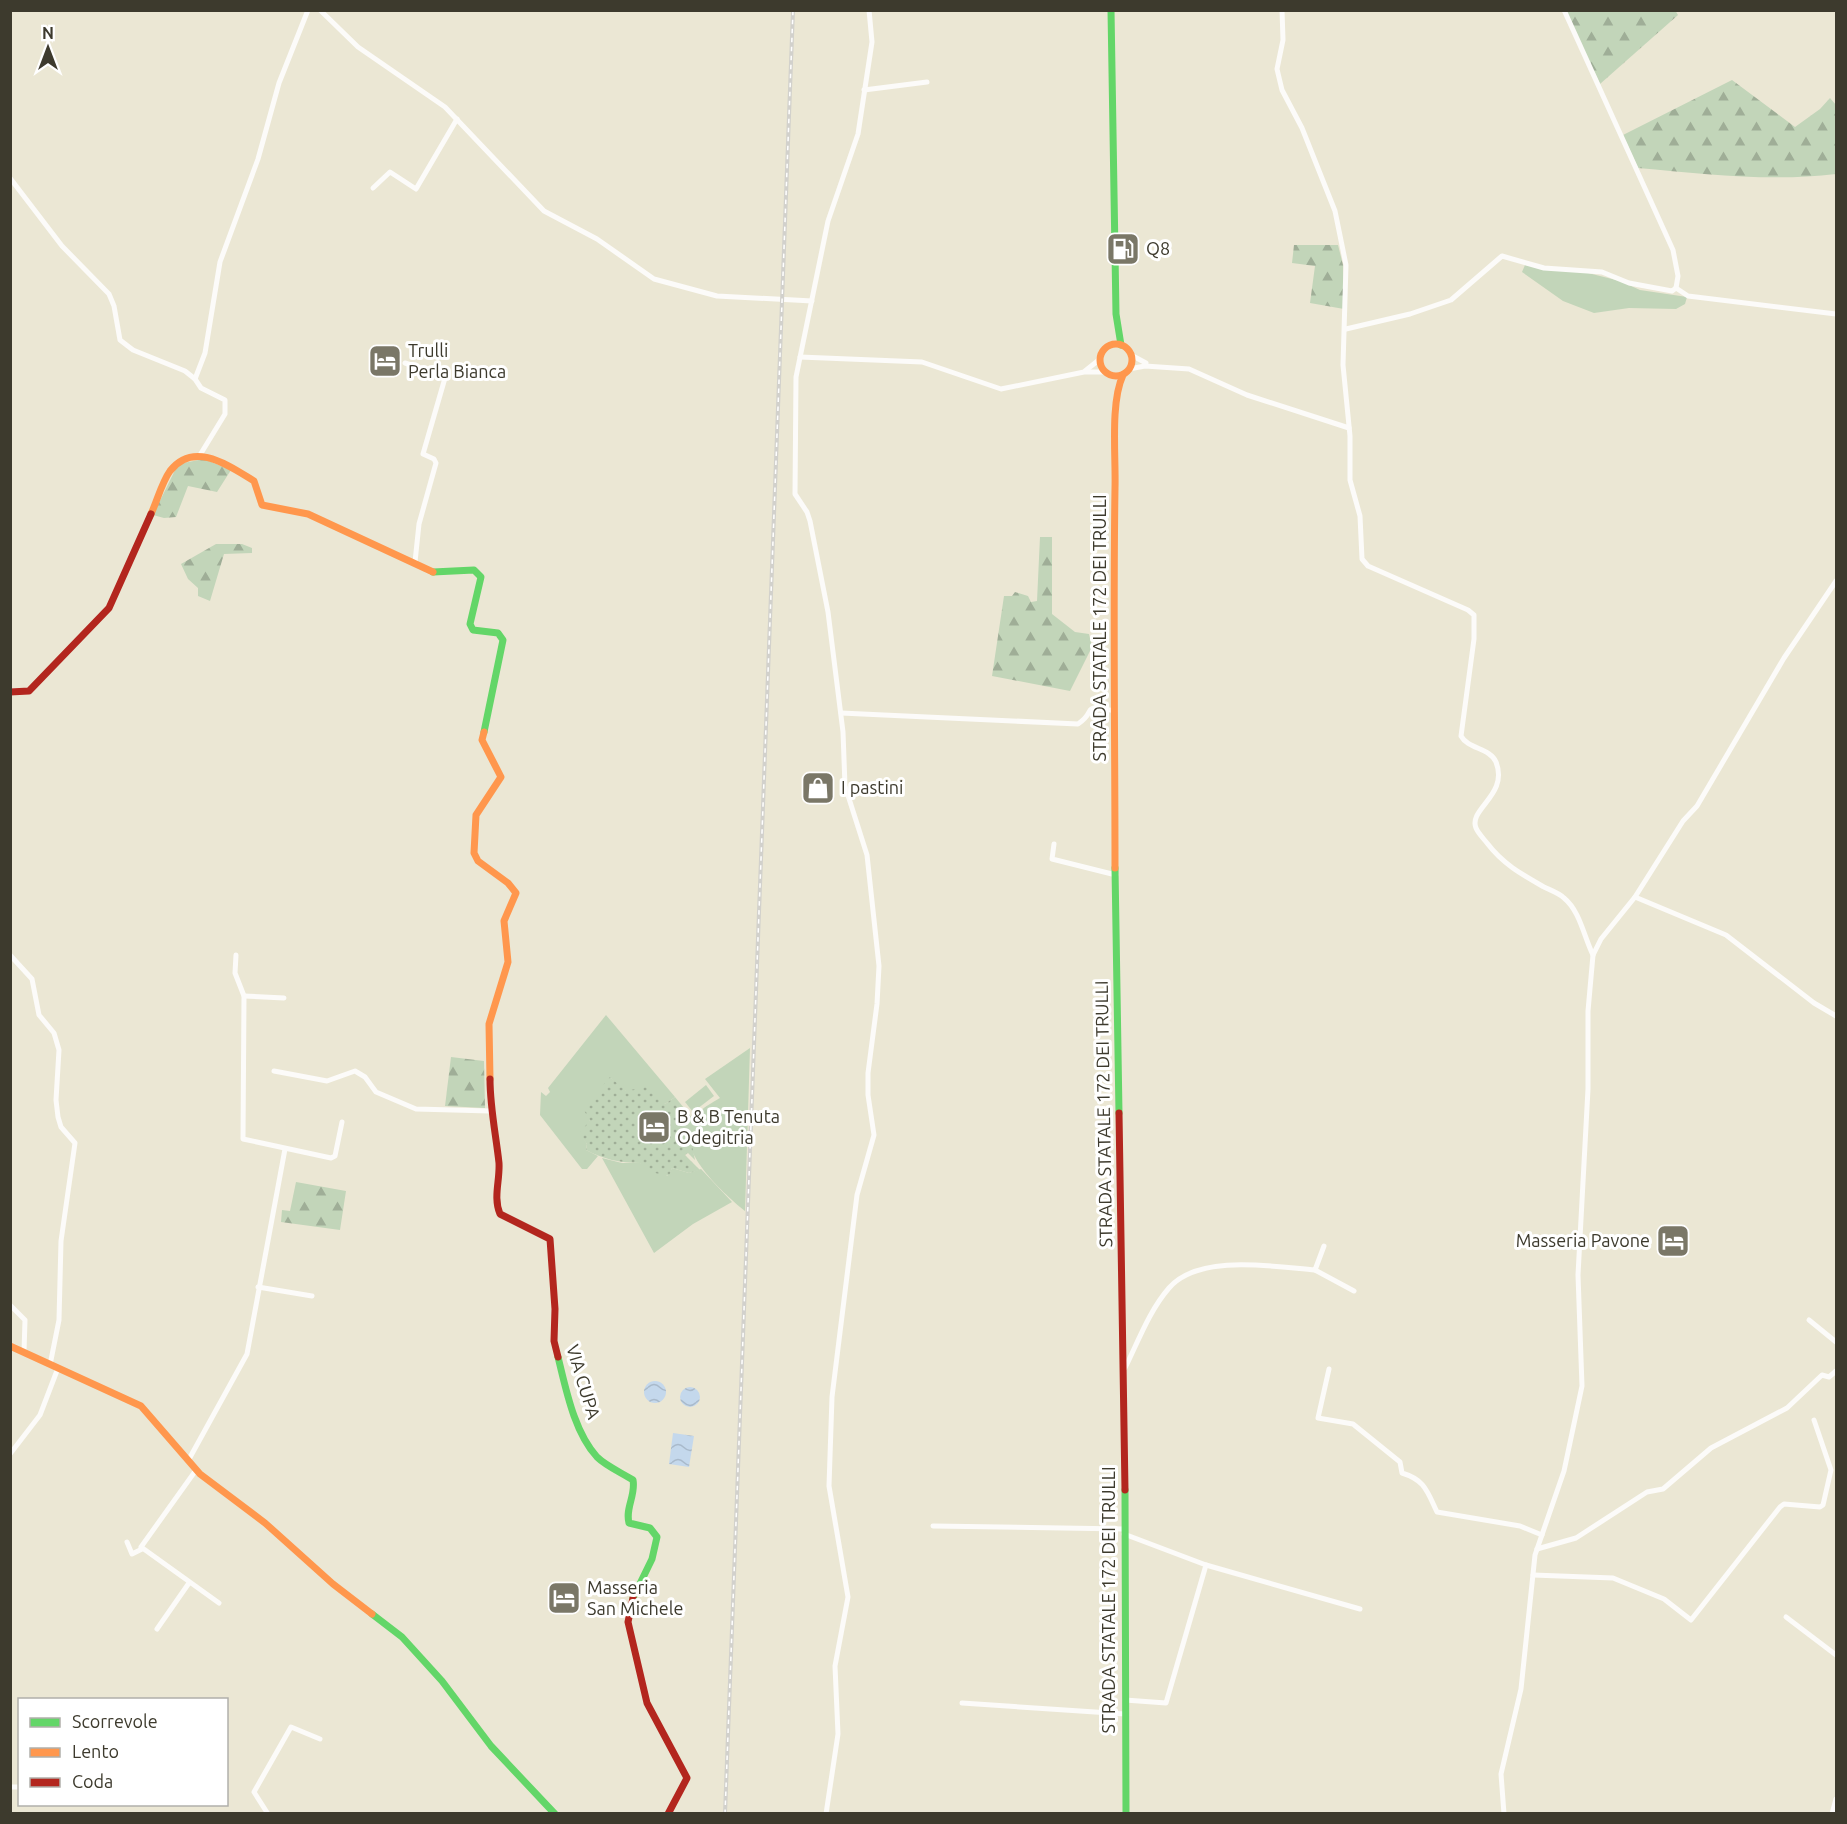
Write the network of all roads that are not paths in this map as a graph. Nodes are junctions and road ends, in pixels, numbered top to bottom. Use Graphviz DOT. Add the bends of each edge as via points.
graph roads {
  1 [pos="308,10"];
  2 [pos="320,10"];
  3 [pos="869,10"];
  4 [pos="1111,10"];
  5 [pos="1282,10"];
  6 [pos="1564,10"];
  7 [pos="927,82"];
  8 [pos="864,90"];
  9 [pos="457,119"];
  10 [pos="10,178"];
  11 [pos="373,188"];
  12 [pos="1676,288"];
  13 [pos="813,301"];
  14 [pos="1836,314"];
  15 [pos="1116,329"];
  16 [pos="1346,330"];
  17 [pos="1110,345"];
  18 [pos="1121,345"];
  19 [pos="1131,355"];
  20 [pos="800,357"];
  21 [pos="1100,359"];
  22 [pos="405,363"];
  23 [pos="1153,366"];
  24 [pos="1129,369"];
  25 [pos="1084,372"];
  26 [pos="1107,374"];
  27 [pos="1123,375"];
  28 [pos="195,379"];
  29 [pos="1117,414"];
  30 [pos="1349,428"];
  31 [pos="200,455"];
  32 [pos="415,562"];
  33 [pos="1836,582"];
  34 [pos="10,692"];
  35 [pos="1115,711"];
  36 [pos="841,713"];
  37 [pos="1054,844"];
  38 [pos="1116,875"];
  39 [pos="1635,897"];
  40 [pos="10,955"];
  41 [pos="236,955"];
  42 [pos="1593,955"];
  43 [pos="244,996"];
  44 [pos="284,998"];
  45 [pos="1836,1016"];
  46 [pos="274,1071"];
  47 [pos="490,1111"];
  48 [pos="342,1122"];
  49 [pos="285,1149"];
  50 [pos="1324,1246"];
  51 [pos="1316,1270"];
  52 [pos="258,1287"];
  53 [pos="1354,1291"];
  54 [pos="312,1296"];
  55 [pos="10,1305"];
  56 [pos="1809,1320"];
  57 [pos="1836,1342"];
  58 [pos="10,1346"];
  59 [pos="24,1352"];
  60 [pos="54,1367"];
  61 [pos="1329,1369"];
  62 [pos="1124,1370"];
  63 [pos="1836,1371"];
  64 [pos="1814,1420"];
  65 [pos="10,1454"];
  66 [pos="188,1461"];
  67 [pos="196,1470"];
  68 [pos="933,1526"];
  69 [pos="1124,1532"];
  70 [pos="1542,1535"];
  71 [pos="127,1542"];
  72 [pos="142,1549"];
  73 [pos="1537,1549"];
  74 [pos="1206,1565"];
  75 [pos="1533,1575"];
  76 [pos="189,1583"];
  77 [pos="219,1604"];
  78 [pos="1360,1609"];
  79 [pos="1786,1617"];
  80 [pos="156,1629"];
  81 [pos="1836,1655"];
  82 [pos="1125,1700"];
  83 [pos="962,1703"];
  84 [pos="1125,1714"];
  85 [pos="320,1739"];
  86 [pos="1836,1799"];
  87 [pos="268,1814"];
  88 [pos="555,1814"];
  89 [pos="668,1814"];
  90 [pos="826,1814"];
  91 [pos="1126,1814"];
  92 [pos="1504,1814"];
  93 [pos="1832,1814"];
  1 -- 28 [label="street" via="289,53 258,159 220,262 205,353"];
  2 -- 9 [label="street" via="358,47"];
  3 -- 8 [label="street" via="872,42"];
  4 -- 15 [label="street"];
  5 -- 16 [label="street" via="1283,40 1277,69 1282,90 1302,128 1335,211 1346,265"];
  6 -- 12 [label="street" via="1673,250"];
  7 -- 8 [label="street"];
  8 -- 13 [label="street" via="858,134 828,221"];
  9 -- 11 [label="street" via="416,189 390,172"];
  9 -- 13 [label="street" via="544,212 597,239 654,279 717,296"];
  10 -- 28 [label="street" via="62,246 110,294 120,340"];
  12 -- 14 [label="street" via="1688,296"];
  12 -- 16 [label="street" via="1659,290 1602,272 1544,268 1502,256 1451,300"];
  13 -- 20 [label="street"];
  15 -- 17 [label="street"];
  15 -- 18 [label="street"];
  16 -- 30 [label="street" via="1343,365"];
  17 -- 18 [label="street"];
  17 -- 21 [label="street"];
  18 -- 19 [label="street"];
  19 -- 23 [label="street"];
  19 -- 24 [label="street"];
  20 -- 25 [label="street" via="922,362 998,388"];
  20 -- 36 [label="street" via="796,377 795,494 810,521 828,612"];
  21 -- 25 [label="street"];
  21 -- 26 [label="street, STRADA STATALE 172 DEI TRULLI"];
  22 -- 32 [label="street" via="445,378 423,454 436,464 419,524"];
  23 -- 24 [label="street"];
  23 -- 30 [label="street" via="1189,369 1247,395"];
  24 -- 27 [label="street"];
  25 -- 26 [label="street"];
  26 -- 27 [label="street"];
  26 -- 29 [label="street, STRADA STATALE 172 DEI TRULLI" via="1113,384"];
  27 -- 29 [label="street, STRADA STATALE 172 DEI TRULLI"];
  28 -- 31 [label="street" via="201,388 226,403 225,414"];
  29 -- 35 [label="street, STRADA STATALE 172 DEI TRULLI"];
  30 -- 42 [label="street" via="1350,480 1360,516 1362,559 1368,566 1474,615 1461,736 1465,743 1495,760 1497,776 1495,791 1478,812 1476,829 1498,858 1513,870 1563,897"];
  31 -- 32 [label="street" via="222,462 254,481 262,505 308,514"];
  31 -- 34 [label="street" via="184,459 170,471 109,608 34,687"];
  32 -- 47 [label="street, VIA CUPA" via="430,572 474,570 481,577 470,624 473,630 498,633 503,640 482,740 501,777 476,815 474,853 478,861 516,893 504,921 508,962 489,1024"];
  33 -- 39 [label="street" via="1784,658 1698,806 1683,821"];
  35 -- 36 [label="street" via="1089,708 1078,724"];
  35 -- 38 [label="street, STRADA STATALE 172 DEI TRULLI"];
  36 -- 90 [label="street" via="845,786 867,855 879,966 868,1073 874,1136 857,1195 832,1397 830,1486 848,1597 836,1666 838,1734"];
  37 -- 38 [label="street" via="1052,860"];
  38 -- 62 [label="street, STRADA STATALE 172 DEI TRULLI"];
  39 -- 42 [label="street" via="1600,939"];
  39 -- 45 [label="street" via="1726,935"];
  40 -- 60 [label="street" via="32,979 39,1015 54,1033 59,1050 58,1117 75,1143 61,1241 60,1320"];
  41 -- 43 [label="street" via="235,973"];
  42 -- 70 [label="street" via="1578,1275 1582,1386 1564,1471"];
  43 -- 44 [label="street"];
  43 -- 49 [label="street" via="243,1138"];
  46 -- 47 [label="street" via="327,1081 355,1071 376,1092 416,1109"];
  47 -- 89 [label="street, VIA CUPA" via="499,1165 498,1211 550,1239 554,1341 566,1390 585,1439 598,1458 633,1480 629,1523 650,1528 657,1537 654,1554 628,1609 628,1622 647,1703 686,1772 687,1778"];
  48 -- 49 [label="street" via="333,1158"];
  49 -- 52 [label="street"];
  50 -- 51 [label="street"];
  51 -- 53 [label="street"];
  51 -- 62 [label="street" via="1232,1264 1193,1273 1170,1286"];
  52 -- 54 [label="street"];
  52 -- 66 [label="street" via="247,1354"];
  55 -- 59 [label="street" via="25,1320"];
  56 -- 57 [label="street"];
  58 -- 59 [label="street"];
  59 -- 60 [label="street"];
  60 -- 65 [label="street" via="40,1415"];
  60 -- 66 [label="street" via="141,1406"];
  61 -- 70 [label="street" via="1318,1418 1353,1424 1400,1462 1402,1473 1417,1478 1437,1512 1520,1526"];
  62 -- 69 [label="street, STRADA STATALE 172 DEI TRULLI"];
  63 -- 73 [label="street" via="1829,1377 1822,1375 1787,1408 1711,1448 1663,1489 1647,1492 1576,1538"];
  64 -- 75 [label="street" via="1831,1470 1823,1505 1780,1507 1692,1620 1664,1599 1613,1578"];
  66 -- 67 [label="street"];
  67 -- 72 [label="street" via="141,1545"];
  67 -- 88 [label="street" via="402,1637 442,1681 491,1746"];
  68 -- 69 [label="street"];
  69 -- 74 [label="street"];
  69 -- 82 [label="street, STRADA STATALE 172 DEI TRULLI"];
  70 -- 73 [label="street"];
  71 -- 72 [label="street" via="132,1554"];
  72 -- 76 [label="street"];
  73 -- 75 [label="street"];
  74 -- 78 [label="street"];
  74 -- 82 [label="street" via="1166,1703"];
  75 -- 92 [label="street" via="1521,1689 1501,1774"];
  76 -- 77 [label="street"];
  76 -- 80 [label="street"];
  79 -- 81 [label="street"];
  82 -- 84 [label="street, STRADA STATALE 172 DEI TRULLI"];
  83 -- 84 [label="street"];
  84 -- 91 [label="street, STRADA STATALE 172 DEI TRULLI"];
  85 -- 87 [label="street" via="291,1727 254,1792"];
  86 -- 93 [label="street"];
}
